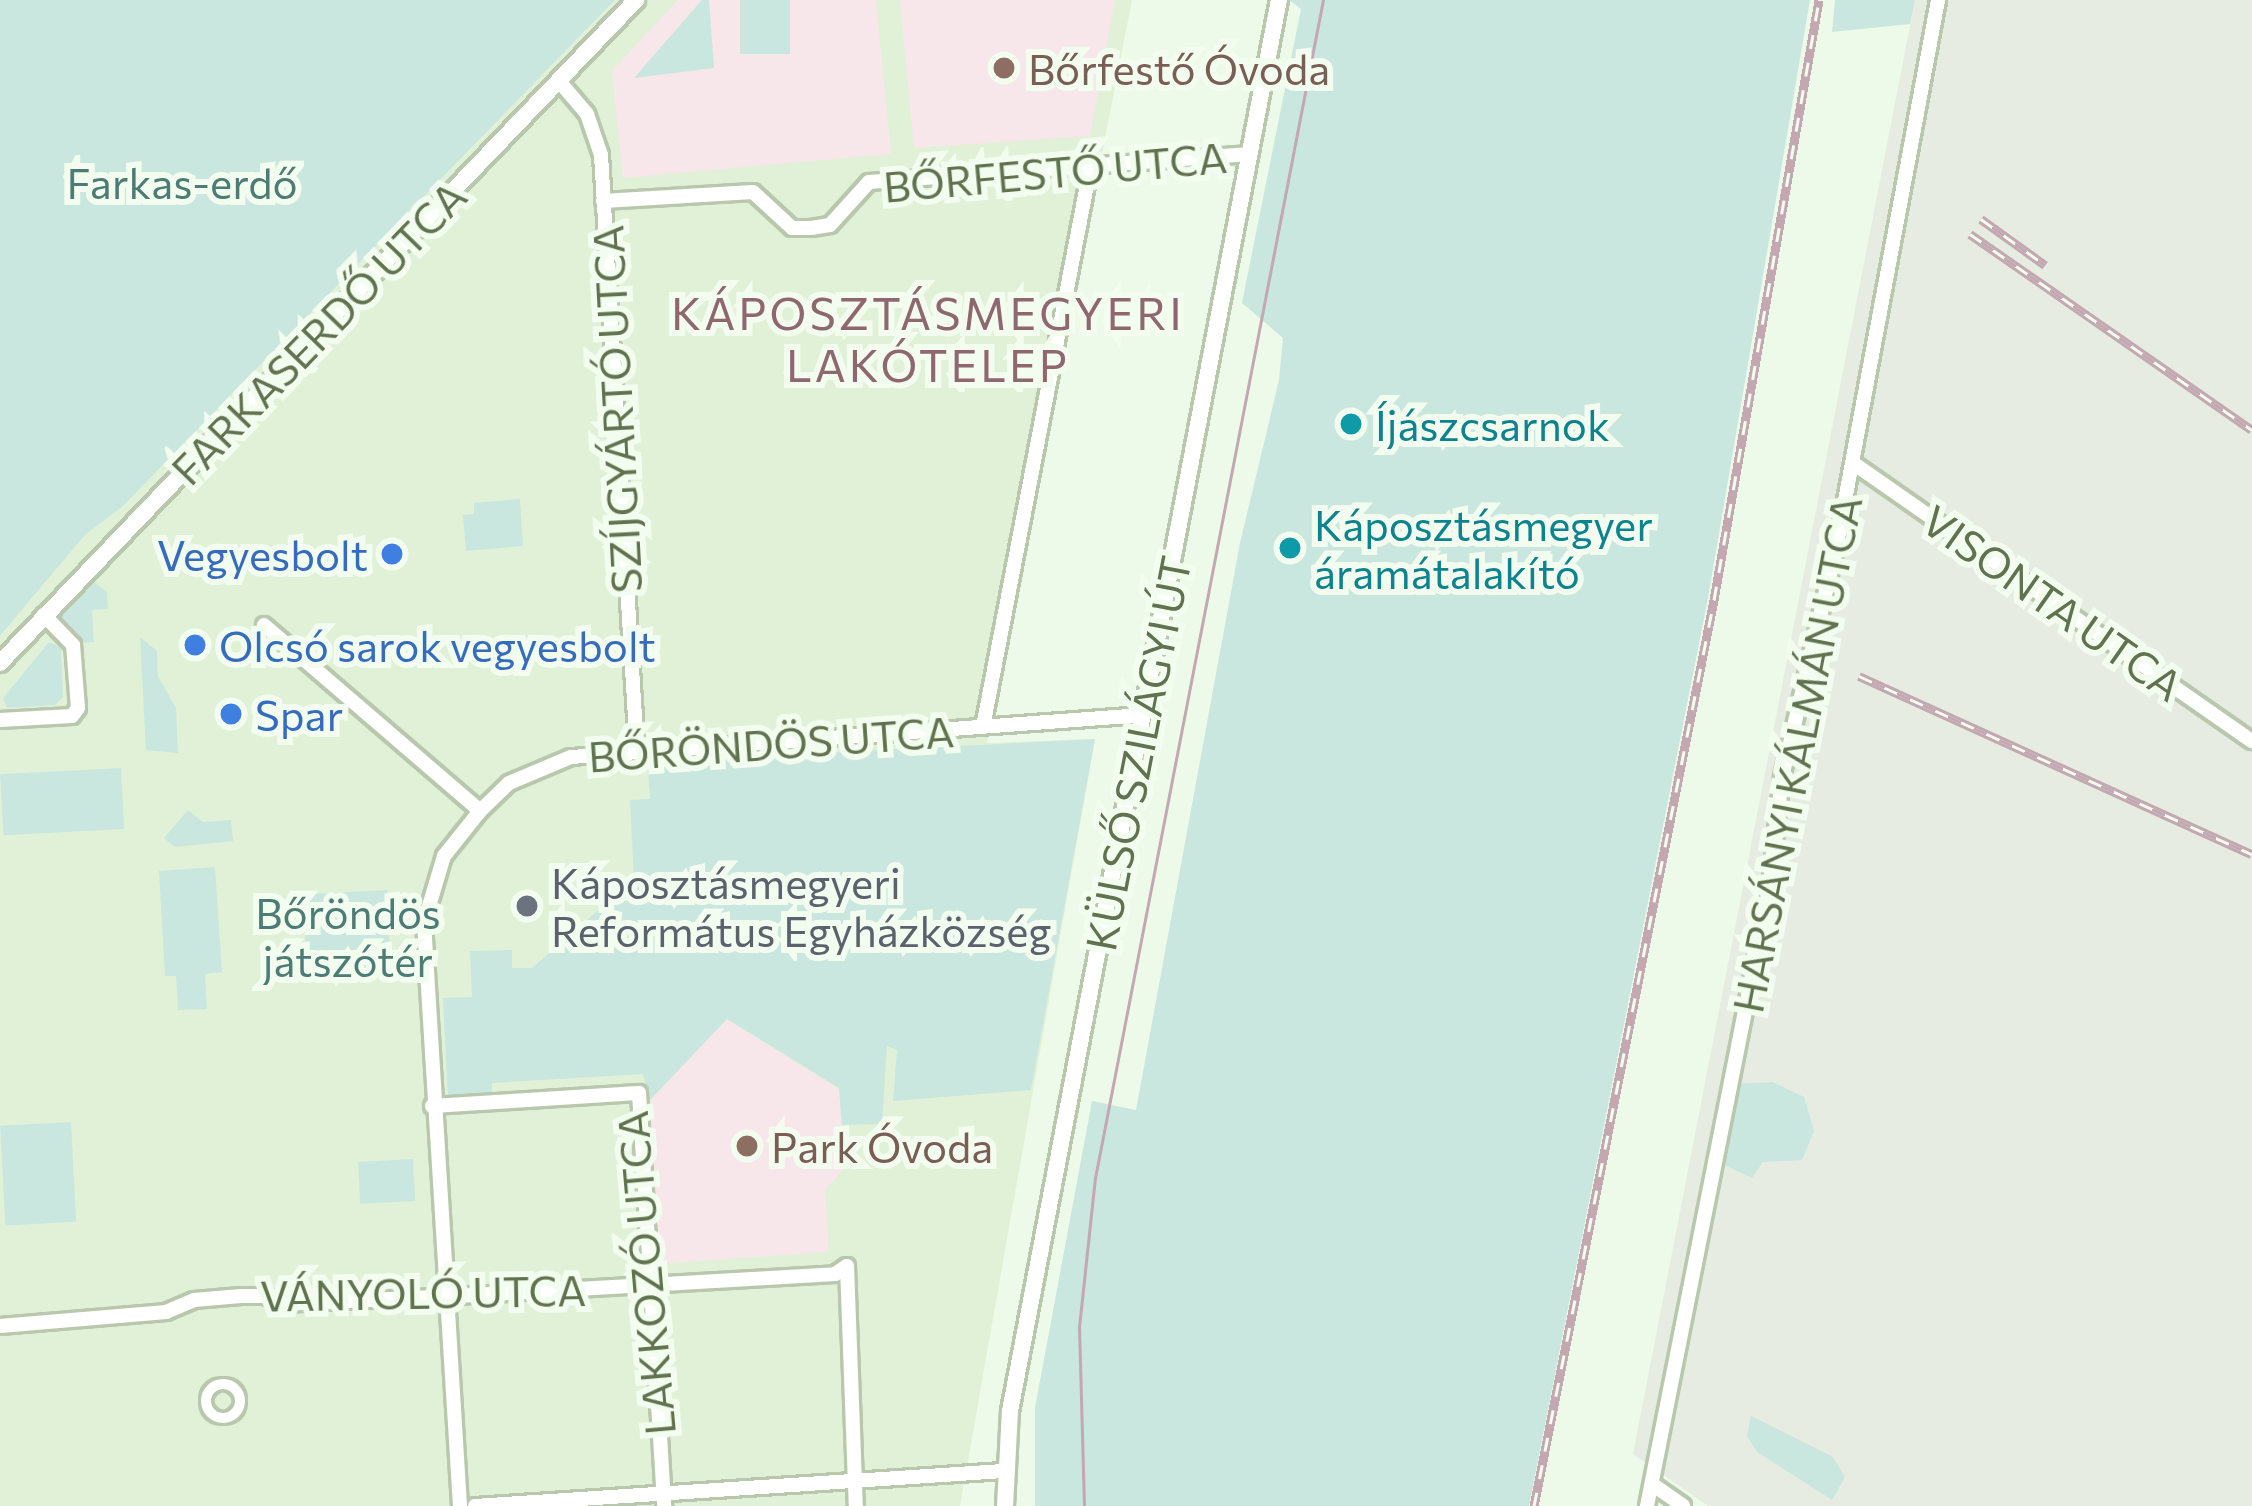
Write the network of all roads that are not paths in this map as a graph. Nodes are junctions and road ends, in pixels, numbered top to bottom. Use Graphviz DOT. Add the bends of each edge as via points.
graph roads {
  1 [pos="636,0"];
  2 [pos="1279,0"];
  3 [pos="1938,0"];
  4 [pos="559,81"];
  5 [pos="1250,154"];
  6 [pos="1091,164"];
  7 [pos="604,201"];
  8 [pos="1853,463"];
  9 [pos="44,615"];
  10 [pos="265,625"];
  11 [pos="0,663"];
  12 [pos="1143,715"];
  13 [pos="0,720"];
  14 [pos="983,727"];
  15 [pos="2252,741"];
  16 [pos="637,751"];
  17 [pos="480,811"];
  18 [pos="432,1106"];
  19 [pos="652,1285"];
  20 [pos="446,1296"];
  21 [pos="0,1326"];
  22 [pos="1004,1471"];
  23 [pos="854,1481"];
  24 [pos="1652,1484"];
  25 [pos="663,1500"];
  26 [pos="460,1506"];
  27 [pos="475,1506"];
  28 [pos="856,1506"];
  29 [pos="1005,1506"];
  30 [pos="1647,1506"];
  31 [pos="1683,1506"];
  1 -- 4 [label="street, FARKASERDŐ UTCA"];
  2 -- 5 [label="street, KÜLSŐ SZILÁGYI ÚT"];
  3 -- 8 [label="street, HARSÁNYI KÁLMÁN UTCA"];
  4 -- 7 [label="street, SZÍJGYÁRTÓ UTCA" via="597,133"];
  4 -- 9 [label="street, FARKASERDŐ UTCA"];
  5 -- 6 [label="street, BŐRFESTŐ UTCA"];
  5 -- 12 [label="street, KÜLSŐ SZILÁGYI ÚT"];
  6 -- 7 [label="street, BŐRFESTŐ UTCA" via="869,182 830,225 811,228 792,228 753,191"];
  6 -- 14 [label="street"];
  7 -- 16 [label="street, SZÍJGYÁRTÓ UTCA"];
  8 -- 15 [label="street, VISONTA UTCA"];
  8 -- 24 [label="street, HARSÁNYI KÁLMÁN UTCA" via="1782,777 1770,885"];
  9 -- 11 [label="street, FARKASERDŐ UTCA"];
  9 -- 13 [label="street" via="74,645 76,712"];
  10 -- 17 [label="street"];
  12 -- 14 [label="street, BŐRÖNDÖS UTCA"];
  12 -- 22 [label="street, KÜLSŐ SZILÁGYI ÚT"];
  14 -- 16 [label="street, BŐRÖNDÖS UTCA"];
  16 -- 17 [label="street, BŐRÖNDÖS UTCA" via="550,762 509,783"];
  17 -- 18 [label="street, BŐRÖNDÖS UTCA" via="444,856 427,900"];
  18 -- 19 [label="street, LAKKOZÓ UTCA" via="639,1093"];
  18 -- 20 [label="street, BŐRÖNDÖS UTCA"];
  19 -- 20 [label="street, VÁNYOLÓ UTCA"];
  19 -- 23 [label="street, VÁNYOLÓ UTCA" via="835,1274 848,1266"];
  19 -- 25 [label="street, LAKKOZÓ UTCA"];
  20 -- 21 [label="street, VÁNYOLÓ UTCA" via="281,1304 241,1296 166,1312"];
  20 -- 26 [label="street, BŐRÖNDÖS UTCA"];
  22 -- 23 [label="street"];
  22 -- 29 [label="street, KÜLSŐ SZILÁGYI ÚT"];
  23 -- 25 [label="street"];
  23 -- 28 [label="street"];
  24 -- 30 [label="street, HARSÁNYI KÁLMÁN UTCA"];
  24 -- 31 [label="street"];
  25 -- 27 [label="street"];
}
